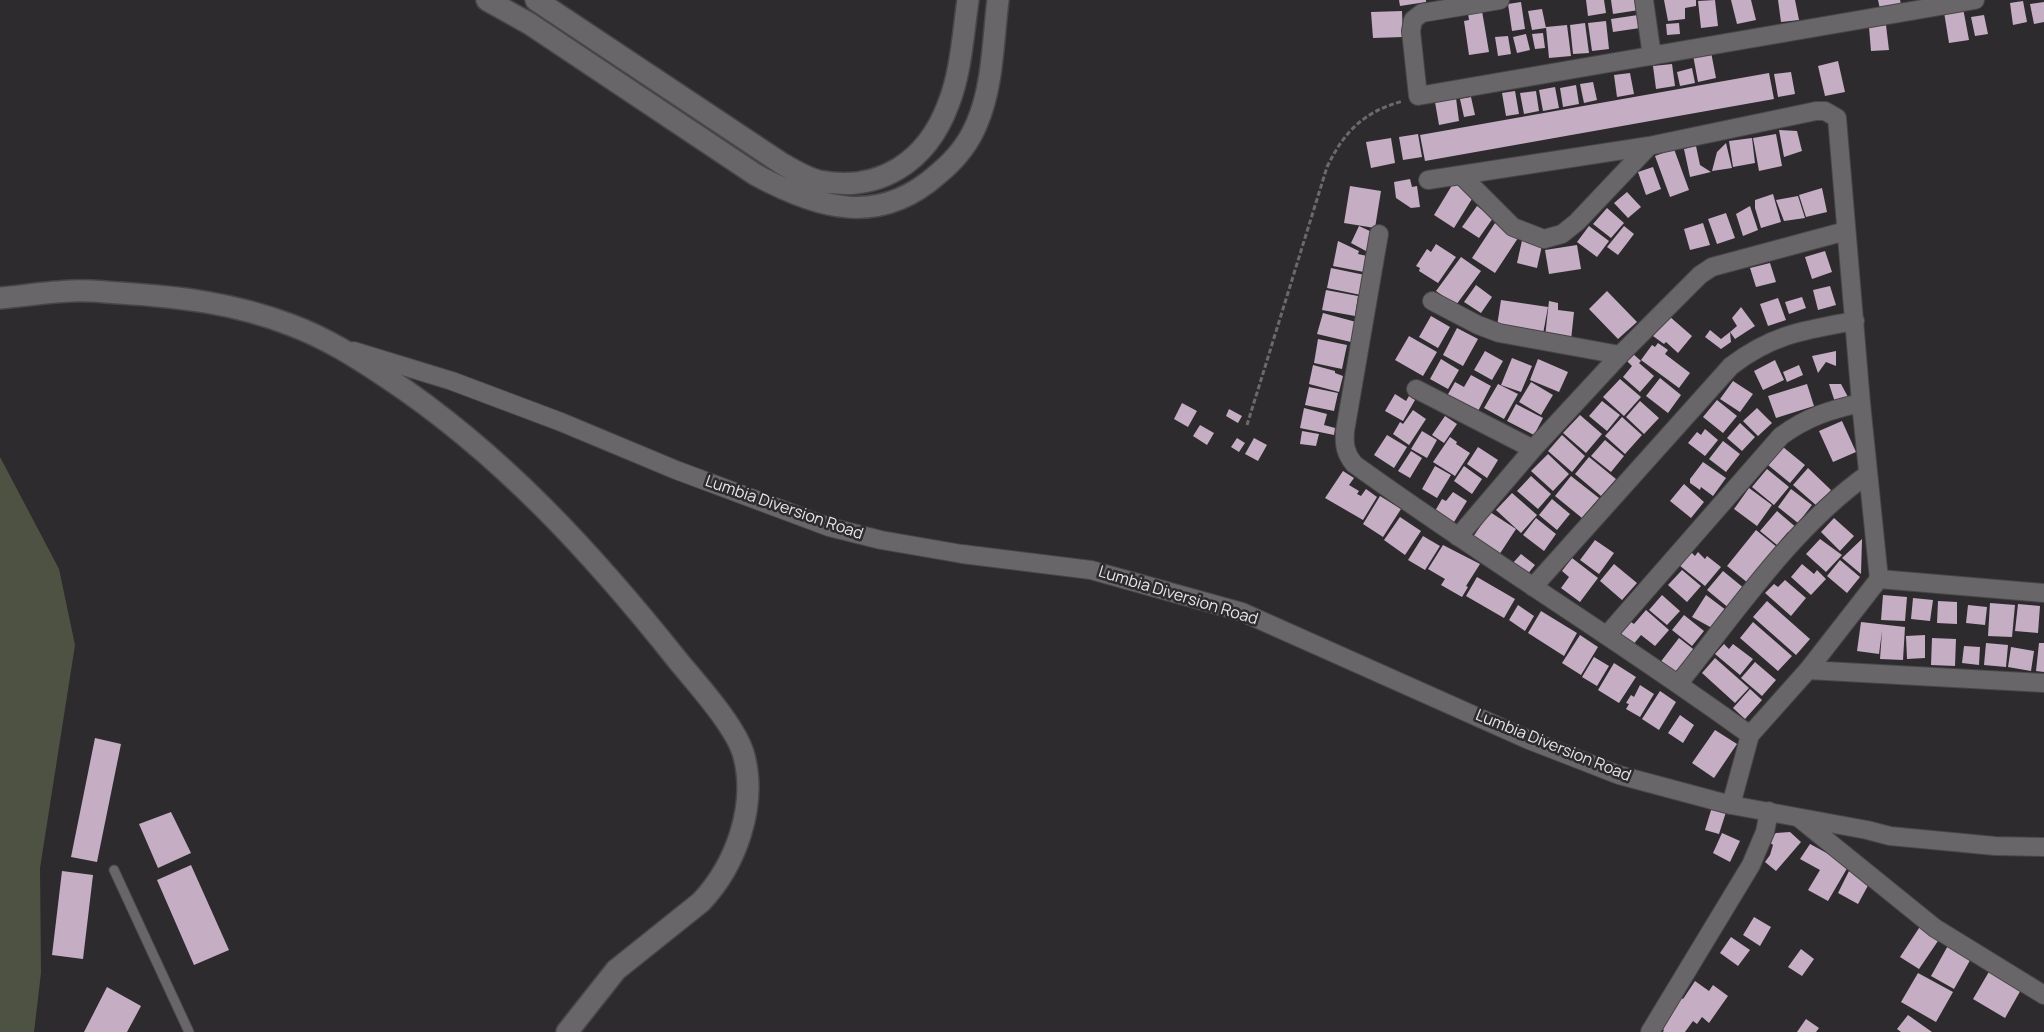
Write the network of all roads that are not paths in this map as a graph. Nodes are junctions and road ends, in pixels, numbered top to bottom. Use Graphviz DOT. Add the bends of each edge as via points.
graph roads {
  1 [pos="487,0"];
  2 [pos="536,0"];
  3 [pos="968,0"];
  4 [pos="998,0"];
  5 [pos="1500,0"];
  6 [pos="1644,0"];
  7 [pos="1975,0"];
  8 [pos="1652,56"];
  9 [pos="1649,146"];
  10 [pos="1462,176"];
  11 [pos="1428,180"];
  12 [pos="1846,230"];
  13 [pos="1379,234"];
  14 [pos="0,298"];
  15 [pos="1432,301"];
  16 [pos="1855,321"];
  17 [pos="339,346"];
  18 [pos="1620,355"];
  19 [pos="1416,389"];
  20 [pos="1861,403"];
  21 [pos="1533,449"];
  22 [pos="1868,474"];
  23 [pos="1458,537"];
  24 [pos="1879,578"];
  25 [pos="1533,587"];
  26 [pos="2044,592"];
  27 [pos="1607,635"];
  28 [pos="1808,670"];
  29 [pos="1680,683"];
  30 [pos="2044,683"];
  31 [pos="1750,735"];
  32 [pos="1731,805"];
  33 [pos="1769,811"];
  34 [pos="1797,816"];
  35 [pos="2044,847"];
  36 [pos="114,870"];
  37 [pos="2044,994"];
  38 [pos="189,1032"];
  39 [pos="567,1032"];
  40 [pos="1650,1032"];
  1 -- 4 [label="street" via="530,24 756,175 820,204 852,208 887,203 920,191 967,143 986,94"];
  2 -- 3 [label="street" via="781,163 818,181 843,183 876,179 895,172 913,158 939,127 949,104 957,70"];
  5 -- 8 [label="street" via="1422,13 1413,20 1411,31 1418,96"];
  6 -- 8 [label="street"];
  7 -- 8 [label="street"];
  9 -- 10 [label="street"];
  9 -- 10 [label="street" via="1577,222 1562,234 1544,239 1513,227"];
  9 -- 12 [label="street" via="1825,111 1832,114 1839,125"];
  10 -- 11 [label="street"];
  12 -- 16 [label="street"];
  12 -- 18 [label="street" via="1712,267 1688,286"];
  13 -- 23 [label="street" via="1344,446 1354,464"];
  14 -- 17 [label="street" via="73,291 174,297 236,306 292,325"];
  15 -- 18 [label="street" via="1499,333"];
  16 -- 20 [label="street"];
  16 -- 25 [label="street" via="1774,339 1731,366"];
  17 -- 32 [label="street, Lumbia Diversion Road" via="452,381 828,527 962,554 1091,570 1242,612 1529,740 1619,775"];
  17 -- 39 [label="street" via="407,390 460,430 530,493 671,651 708,698 744,753 746,818 720,879 701,902 616,970"];
  18 -- 21 [label="street"];
  19 -- 21 [label="street"];
  20 -- 22 [label="street"];
  20 -- 27 [label="street" via="1829,410 1800,422 1781,436"];
  21 -- 23 [label="street"];
  22 -- 24 [label="street"];
  22 -- 29 [label="street" via="1793,542"];
  23 -- 25 [label="street"];
  24 -- 26 [label="street"];
  24 -- 28 [label="street"];
  25 -- 27 [label="street"];
  27 -- 29 [label="street"];
  28 -- 30 [label="street"];
  28 -- 31 [label="street"];
  29 -- 31 [label="street"];
  31 -- 32 [label="street"];
  32 -- 33 [label="street, Lumbia Diversion Road"];
  33 -- 34 [label="street, Lumbia Diversion Road"];
  33 -- 40 [label="street" via="1765,832 1751,865"];
  34 -- 35 [label="street, Lumbia Diversion Road" via="1890,836"];
  34 -- 37 [label="street" via="1935,928"];
  36 -- 38 [label="lane"];
}
